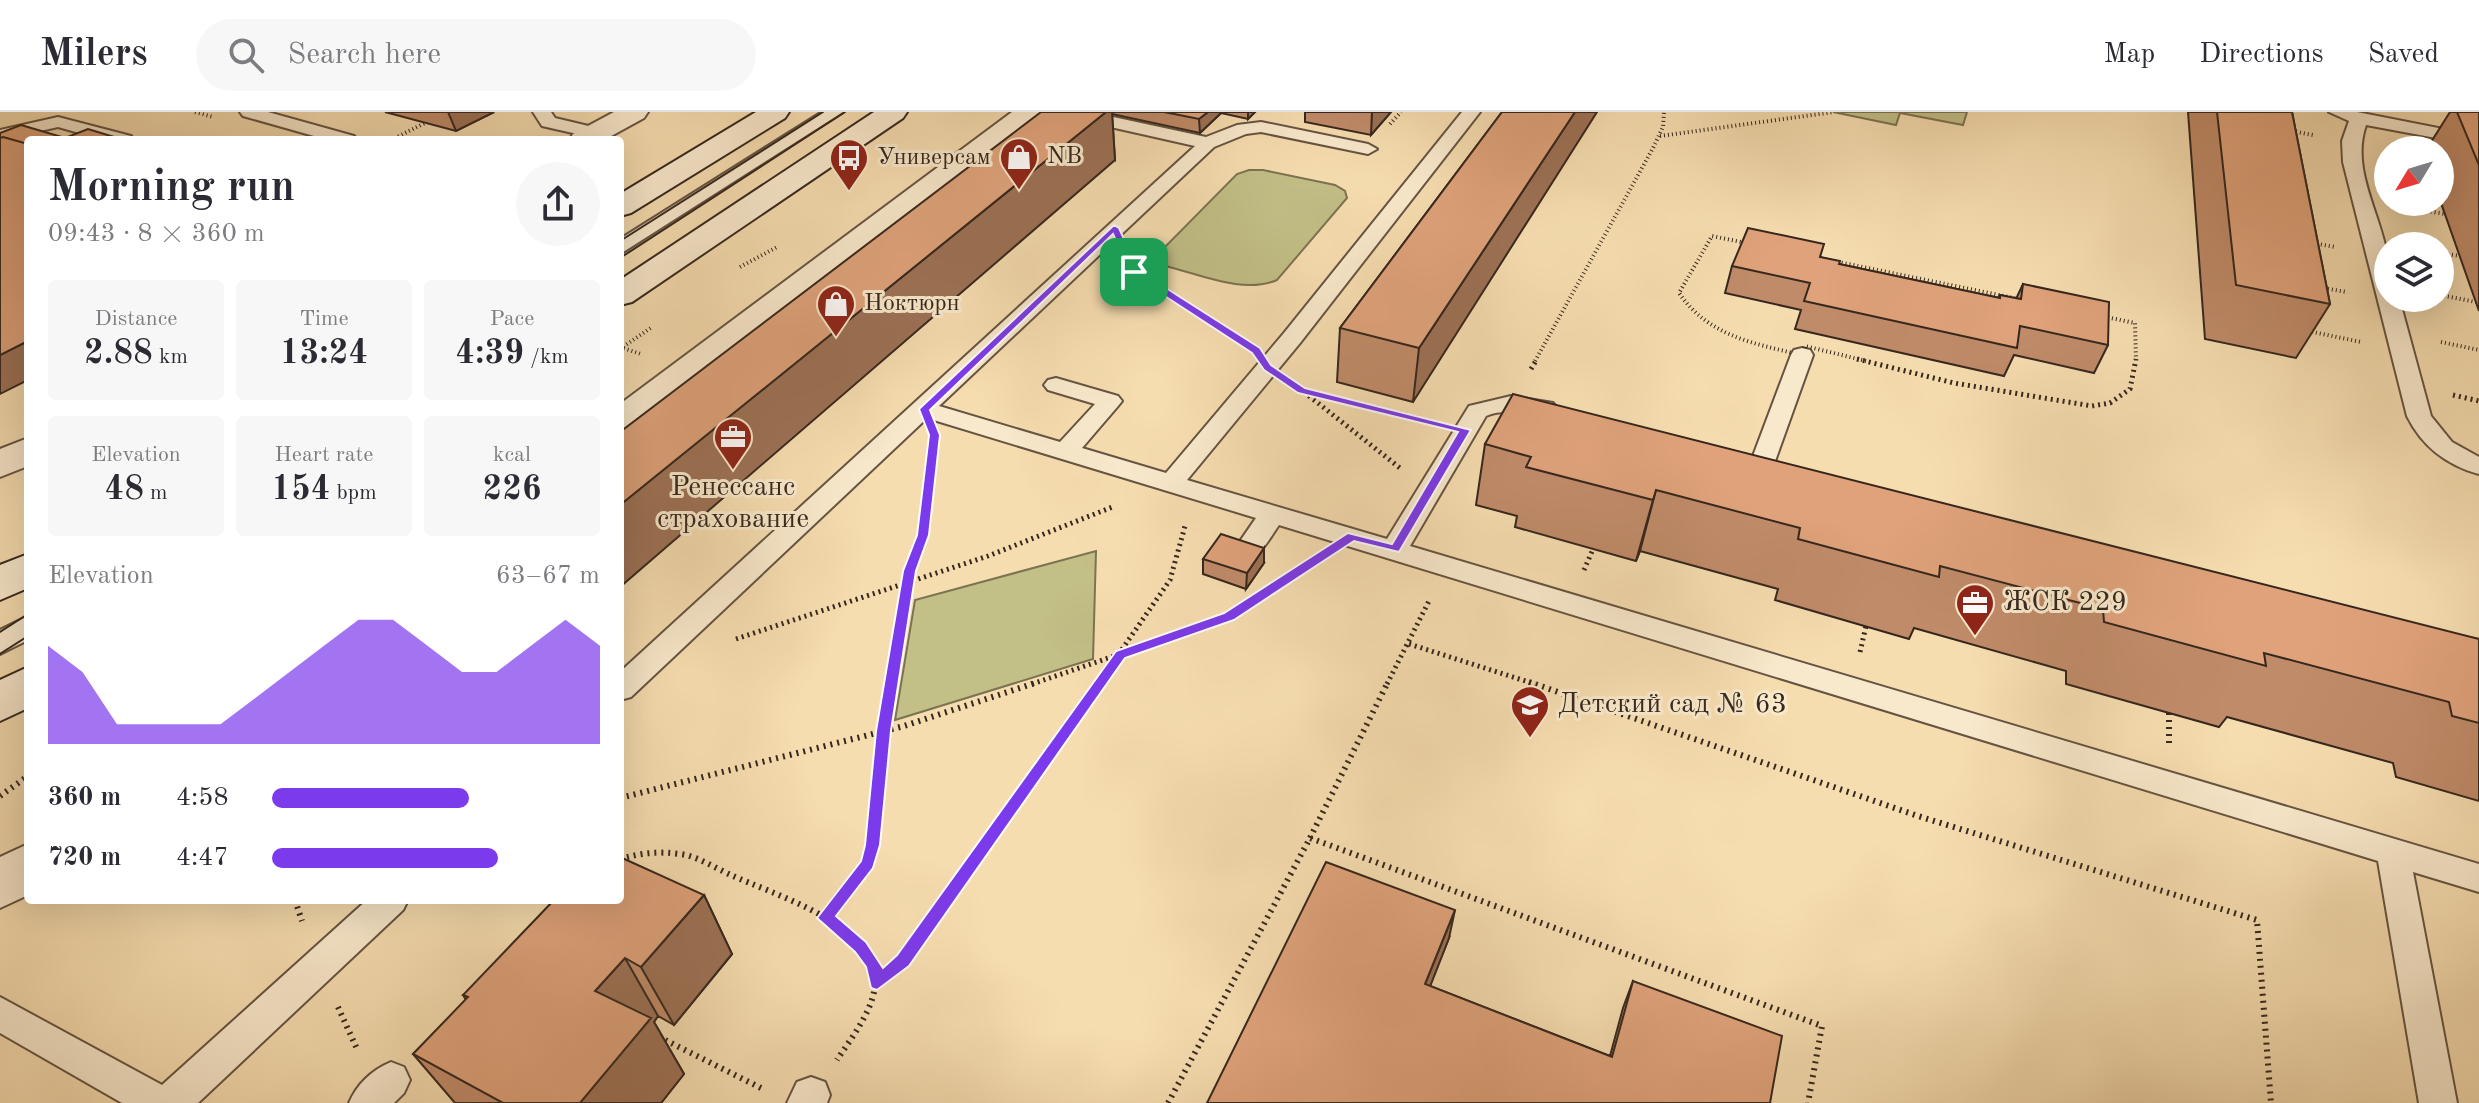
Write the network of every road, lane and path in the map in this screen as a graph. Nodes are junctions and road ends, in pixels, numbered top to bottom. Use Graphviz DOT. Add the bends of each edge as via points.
graph roads {
  1 [pos="249,112"];
  2 [pos="542,112"];
  3 [pos="634,112"];
  4 [pos="775,112"];
  5 [pos="834,112"];
  6 [pos="893,112"];
  7 [pos="1030,112"];
  8 [pos="1066,112"];
  9 [pos="1471,112"];
  10 [pos="1664,112"];
  11 [pos="1834,112"];
  12 [pos="2349,115"];
  13 [pos="1269,120"];
  14 [pos="425,123"];
  15 [pos="2290,131"];
  16 [pos="0,135"];
  17 [pos="110,136"];
  18 [pos="334,136"];
  19 [pos="399,136"];
  20 [pos="589,136"];
  21 [pos="1659,136"];
  22 [pos="2351,141"];
  23 [pos="2479,141"];
  24 [pos="1208,143"];
  25 [pos="1368,149"];
  26 [pos="624,205"];
  27 [pos="1114,228"];
  28 [pos="2305,242"];
  29 [pos="2374,244"];
  30 [pos="624,245"];
  31 [pos="2374,254"];
  32 [pos="2454,255"];
  33 [pos="2460,256"];
  34 [pos="2314,285"];
  35 [pos="624,292"];
  36 [pos="2374,297"];
  37 [pos="2454,298"];
  38 [pos="2476,302"];
  39 [pos="2391,312"];
  40 [pos="2305,330"];
  41 [pos="2402,350"];
  42 [pos="1802,355"];
  43 [pos="1268,367"];
  44 [pos="1525,381"];
  45 [pos="1056,385"];
  46 [pos="1302,390"];
  47 [pos="924,409"];
  48 [pos="1572,415"];
  49 [pos="624,419"];
  50 [pos="1465,430"];
  51 [pos="24,452"];
  52 [pos="1065,452"];
  53 [pos="1733,456"];
  54 [pos="1762,464"];
  55 [pos="0,465"];
  56 [pos="2479,466"];
  57 [pos="1792,472"];
  58 [pos="1183,486"];
  59 [pos="1429,491"];
  60 [pos="1274,513"];
  61 [pos="1352,536"];
  62 [pos="1395,549"];
  63 [pos="1247,550"];
  64 [pos="24,570"];
  65 [pos="909,583"];
  66 [pos="0,585"];
  67 [pos="1426,611"];
  68 [pos="24,629"];
  69 [pos="0,644"];
  70 [pos="721,644"];
  71 [pos="1409,644"];
  72 [pos="1120,655"];
  73 [pos="624,685"];
  74 [pos="24,687"];
  75 [pos="0,703"];
  76 [pos="884,731"];
  77 [pos="24,779"];
  78 [pos="0,796"];
  79 [pos="624,797"];
  80 [pos="1310,838"];
  81 [pos="2393,852"];
  82 [pos="624,858"];
  83 [pos="24,869"];
  84 [pos="2479,878"];
  85 [pos="0,886"];
  86 [pos="387,904"];
  87 [pos="825,918"];
  88 [pos="877,983"];
  89 [pos="0,1014"];
  90 [pos="646,1030"];
  91 [pos="798,1098"];
  92 [pos="158,1103"];
  93 [pos="170,1103"];
  94 [pos="1168,1103"];
  95 [pos="1808,1103"];
  96 [pos="2271,1103"];
  97 [pos="2438,1103"];
  1 -- 18 [label="lane"];
  2 -- 20 [label="lane" via="548,122"];
  3 -- 20 [label="street"];
  4 -- 26 [label="street"];
  5 -- 30 [label="lane"];
  6 -- 35 [label="street"];
  7 -- 49 [label="street"];
  8 -- 24 [label="lane"];
  9 -- 43 [label="lane"];
  10 -- 21 [label="path"];
  11 -- 21 [label="path"];
  12 -- 22 [label="lane"];
  12 -- 23 [label="lane"];
  13 -- 24 [label="lane"];
  13 -- 25 [label="lane"];
  14 -- 19 [label="path"];
  15 -- 22 [label="path"];
  16 -- 17 [label="lane" via="58,122"];
  21 -- 44 [label="path"];
  22 -- 29 [label="lane"];
  24 -- 27 [label="lane"];
  27 -- 43 [label="path" via="1134,272 1256,351"];
  27 -- 47 [label="lane"];
  28 -- 31 [label="path"];
  32 -- 33 [label="path"];
  34 -- 36 [label="path"];
  37 -- 38 [label="path"];
  39 -- 41 [label="lane"];
  40 -- 41 [label="path"];
  41 -- 56 [label="lane" via="2426,433"];
  42 -- 42 [label="path" via="1805,346 1954,383 2092,406 2112,404 2134,386 2135,323 1712,236 1679,293 1685,304 1730,336"];
  42 -- 54 [label="lane"];
  43 -- 46 [label="path"];
  43 -- 58 [label="lane"];
  45 -- 52 [label="lane" via="1110,401"];
  46 -- 50 [label="path"];
  46 -- 59 [label="path"];
  47 -- 52 [label="lane"];
  47 -- 65 [label="path" via="935,435 923,535"];
  47 -- 73 [label="lane"];
  48 -- 50 [label="lane" via="1514,400 1477,411"];
  50 -- 59 [label="lane"];
  51 -- 55 [label="street"];
  52 -- 58 [label="lane"];
  53 -- 54 [label="lane"];
  54 -- 57 [label="lane"];
  58 -- 60 [label="lane"];
  58 -- 65 [label="path"];
  58 -- 72 [label="path" via="1170,580"];
  59 -- 62 [label="lane"];
  60 -- 61 [label="lane"];
  60 -- 63 [label="lane"];
  61 -- 62 [label="lane"];
  61 -- 72 [label="path" via="1229,617"];
  62 -- 81 [label="lane"];
  64 -- 66 [label="street"];
  65 -- 70 [label="path"];
  65 -- 76 [label="path"];
  67 -- 71 [label="path"];
  68 -- 69 [label="lane"];
  71 -- 80 [label="path"];
  71 -- 96 [label="path" via="1918,816 2257,920"];
  72 -- 76 [label="path"];
  72 -- 88 [label="path" via="903,961"];
  74 -- 75 [label="street"];
  76 -- 79 [label="path"];
  76 -- 87 [label="path" via="868,864"];
  77 -- 78 [label="path"];
  80 -- 94 [label="path"];
  80 -- 95 [label="path" via="1822,1026"];
  81 -- 84 [label="lane"];
  81 -- 97 [label="lane"];
  82 -- 87 [label="path" via="646,851 684,854"];
  83 -- 85 [label="street"];
  86 -- 93 [label="lane"];
  87 -- 88 [label="path" via="861,947 874,965"];
  88 -- 91 [label="path" via="873,1004"];
  89 -- 92 [label="lane"];
  90 -- 91 [label="path"];
}
